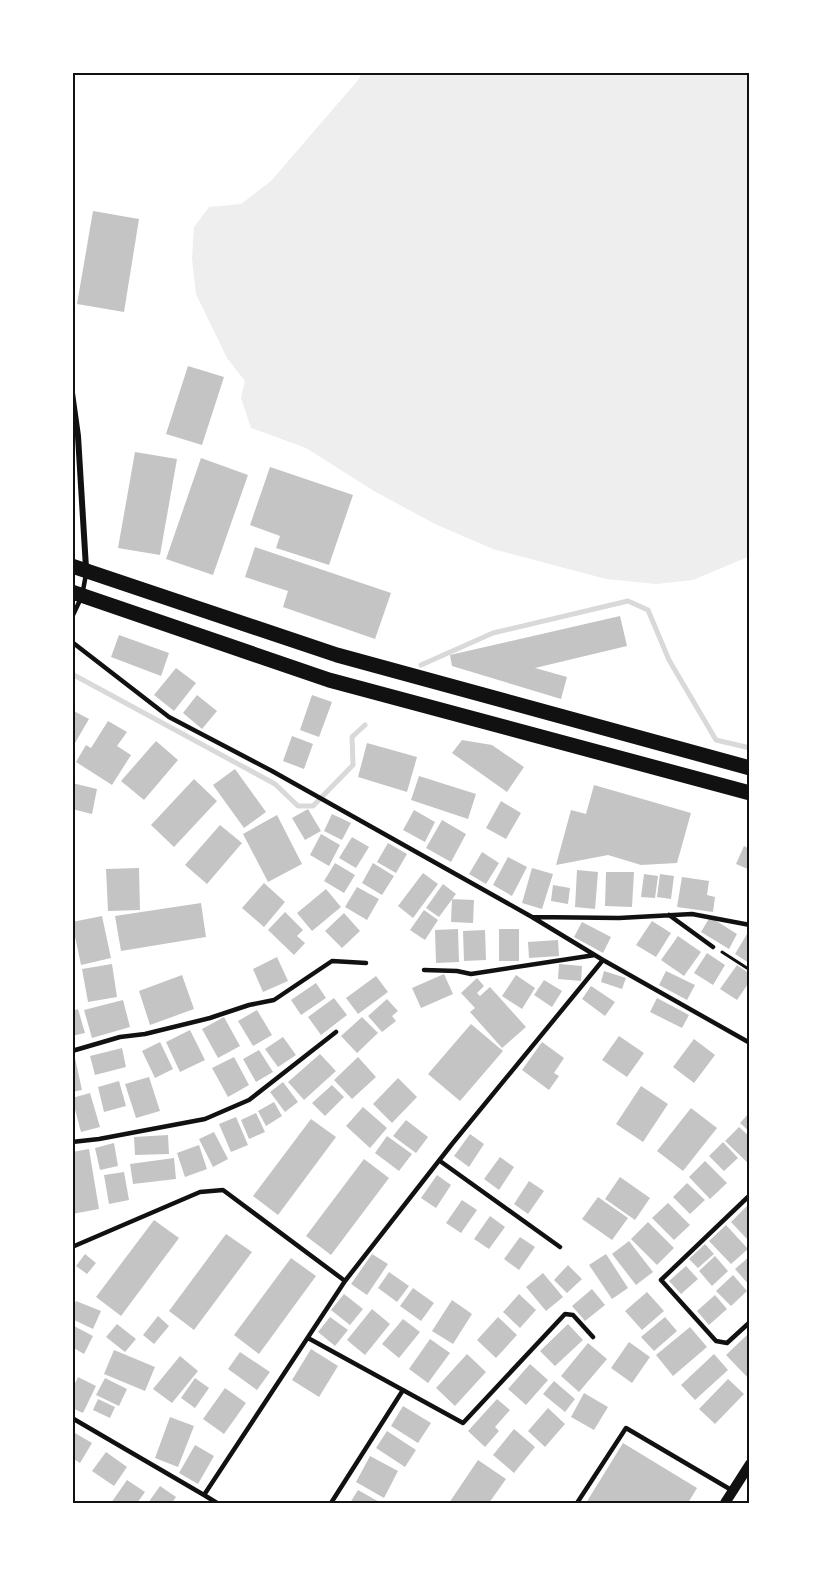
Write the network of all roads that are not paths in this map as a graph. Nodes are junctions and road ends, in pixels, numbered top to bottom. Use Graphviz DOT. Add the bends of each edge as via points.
graph roads {
  1 [pos="72,393"];
  2 [pos="79,569"];
  3 [pos="77,594"];
  4 [pos="72,617"];
  5 [pos="72,642"];
  6 [pos="750,768"];
  7 [pos="750,793"];
  8 [pos="669,915"];
  9 [pos="531,917"];
  10 [pos="750,925"];
  11 [pos="713,947"];
  12 [pos="595,956"];
  13 [pos="603,960"];
  14 [pos="366,963"];
  15 [pos="424,970"];
  16 [pos="336,1032"];
  17 [pos="750,1043"];
  18 [pos="72,1052"];
  19 [pos="72,1142"];
  20 [pos="440,1161"];
  21 [pos="750,1195"];
  22 [pos="72,1247"];
  23 [pos="560,1247"];
  24 [pos="345,1281"];
  25 [pos="750,1322"];
  26 [pos="592,1337"];
  27 [pos="308,1338"];
  28 [pos="403,1390"];
  29 [pos="72,1418"];
  30 [pos="750,1464"];
  31 [pos="733,1491"];
  32 [pos="204,1495"];
  33 [pos="217,1503"];
  34 [pos="331,1503"];
  35 [pos="578,1503"];
  36 [pos="725,1503"];
  1 -- 2 [label="street" via="78,435"];
  2 -- 3 [label="lane"];
  2 -- 6 [label="highway" via="337,656"];
  3 -- 4 [label="lane"];
  3 -- 7 [label="highway" via="330,680"];
  5 -- 9 [label="lane" via="169,717"];
  8 -- 9 [label="lane"];
  8 -- 10 [label="lane" via="692,914"];
  8 -- 11 [label="lane"];
  9 -- 12 [label="lane"];
  12 -- 13 [label="lane"];
  12 -- 15 [label="lane" via="471,974"];
  13 -- 17 [label="lane"];
  13 -- 20 [label="lane"];
  14 -- 18 [label="lane" via="332,961 274,1000"];
  16 -- 19 [label="lane" via="249,1100 205,1119"];
  20 -- 23 [label="lane"];
  20 -- 24 [label="lane"];
  21 -- 25 [label="lane" via="661,1280 716,1341 727,1343"];
  22 -- 24 [label="lane" via="200,1192 223,1190"];
  24 -- 27 [label="lane"];
  26 -- 28 [label="lane" via="573,1315 564,1314 463,1423"];
  27 -- 28 [label="lane"];
  27 -- 32 [label="lane"];
  28 -- 34 [label="lane"];
  29 -- 32 [label="lane"];
  30 -- 31 [label="street"];
  31 -- 35 [label="lane" via="626,1428"];
  31 -- 36 [label="street"];
  32 -- 33 [label="lane"];
}
